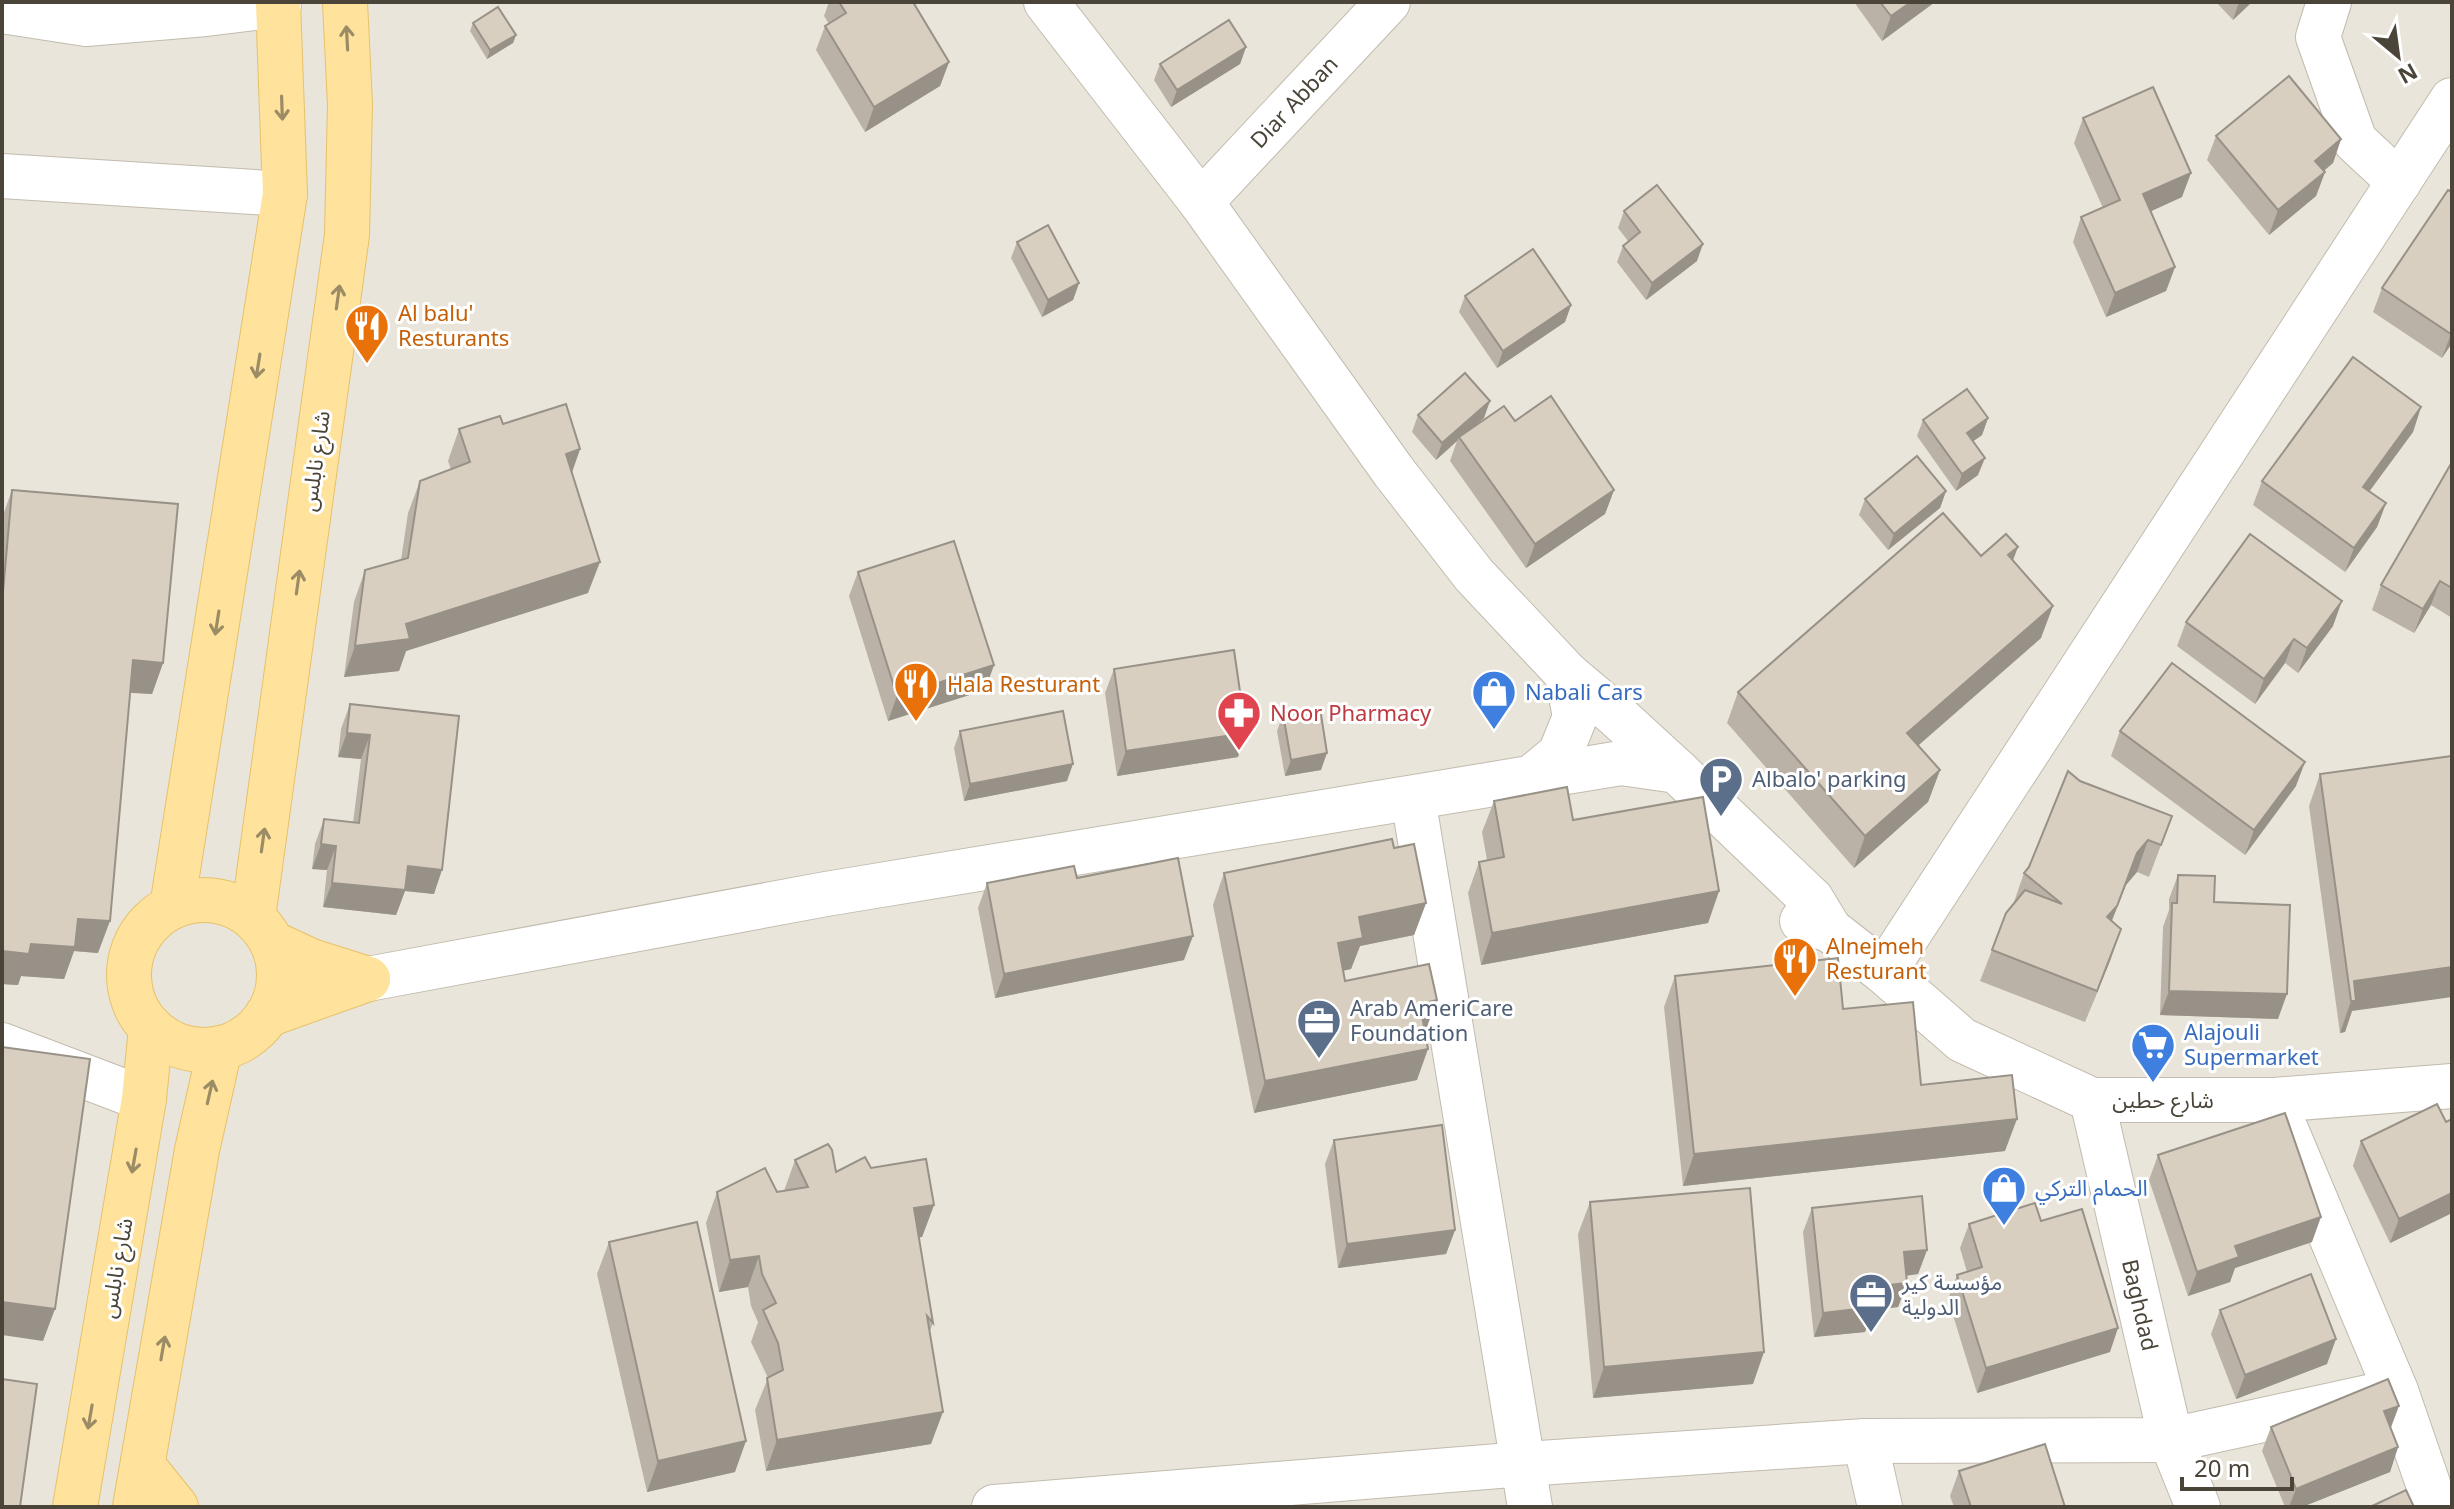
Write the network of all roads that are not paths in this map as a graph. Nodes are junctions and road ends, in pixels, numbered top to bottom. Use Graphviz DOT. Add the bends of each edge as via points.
graph roads {
  1 [pos="345,2"];
  2 [pos="1046,2"];
  3 [pos="1388,2"];
  4 [pos="2329,2"];
  5 [pos="278,4"];
  6 [pos="2,11"];
  7 [pos="2452,100"];
  8 [pos="2,176"];
  9 [pos="2399,182"];
  10 [pos="285,194"];
  11 [pos="1201,202"];
  12 [pos="1567,674"];
  13 [pos="1617,716"];
  14 [pos="1677,771"];
  15 [pos="1618,775"];
  16 [pos="1531,778"];
  17 [pos="1413,798"];
  18 [pos="172,907"];
  19 [pos="262,930"];
  20 [pos="1830,930"];
  21 [pos="1884,972"];
  22 [pos="368,979"];
  23 [pos="267,1015"];
  24 [pos="151,1028"];
  25 [pos="2,1045"];
  26 [pos="220,1048"];
  27 [pos="2452,1086"];
  28 [pos="144,1099"];
  29 [pos="2092,1100"];
  30 [pos="2274,1100"];
  31 [pos="2396,1391"];
  32 [pos="2171,1440"];
  33 [pos="1865,1441"];
  34 [pos="1523,1464"];
  35 [pos="139,1486"];
  36 [pos="75,1507"];
  37 [pos="176,1507"];
  38 [pos="994,1507"];
  39 [pos="1530,1507"];
  40 [pos="1880,1507"];
  41 [pos="2198,1507"];
  42 [pos="2436,1507"];
  19 -- 1 [label="main road, شارع نابلس, one-way" via="347,235 350,105"];
  2 -- 11 [label="street"];
  3 -- 11 [label="street, Diar Abban"];
  4 -- 9 [label="street" via="2318,37 2355,141"];
  5 -- 6 [label="street" via="86,24"];
  5 -- 10 [label="main road, one-way"];
  7 -- 9 [label="street"];
  8 -- 10 [label="street"];
  9 -- 21 [label="street"];
  10 -- 18 [label="main road, one-way"];
  11 -- 12 [label="street" via="1403,484 1474,575"];
  12 -- 13 [label="street"];
  12 -- 16 [label="street" via="1575,717 1560,754"];
  13 -- 14 [label="street"];
  13 -- 15 [label="street"];
  14 -- 15 [label="street"];
  14 -- 20 [label="street" via="1812,900"];
  15 -- 16 [label="street"];
  15 -- 20 [label="street" via="1689,820 1797,919"];
  16 -- 17 [label="street"];
  17 -- 22 [label="street" via="826,894"];
  17 -- 34 [label="street"];
  18 -- 19 [label="main road" via="193,900 234,906"];
  18 -- 24 [label="main road" via="153,920 129,961 136,1008"];
  19 -- 22 [label="main road" via="311,961"];
  19 -- 23 [label="main road" via="278,961 279,980"];
  20 -- 21 [label="street, شارع حطين"];
  21 -- 29 [label="street, شارع حطين" via="1962,1040"];
  22 -- 23 [label="main road"];
  23 -- 26 [label="main road" via="255,1030"];
  24 -- 26 [label="main road" via="183,1047"];
  24 -- 28 [label="main road, شارع نابلس"];
  25 -- 28 [label="street"];
  35 -- 26 [label="main road, one-way" via="197,1150"];
  27 -- 30 [label="street, شارع حطين"];
  28 -- 36 [label="main road, شارع نابلس, one-way"];
  29 -- 30 [label="street, شارع حطين"];
  29 -- 32 [label="street, Baghdad"];
  30 -- 31 [label="street"];
  31 -- 32 [label="street"];
  31 -- 42 [label="street"];
  32 -- 33 [label="street"];
  32 -- 41 [label="street, Baghdad"];
  33 -- 34 [label="street"];
  33 -- 40 [label="street"];
  34 -- 38 [label="street"];
  34 -- 39 [label="street"];
  35 -- 37 [label="main road"];
}
